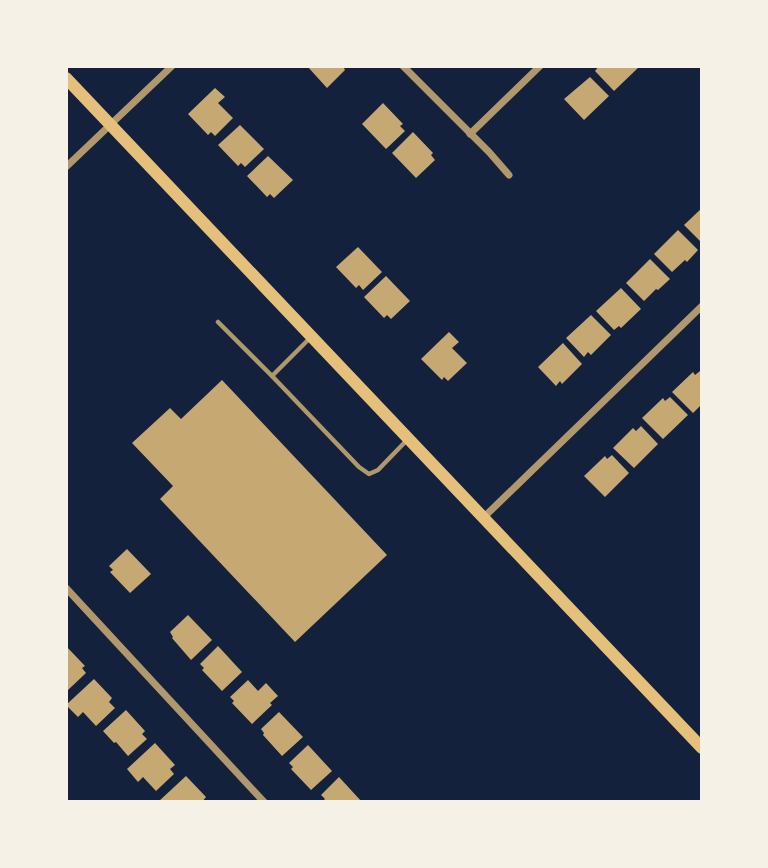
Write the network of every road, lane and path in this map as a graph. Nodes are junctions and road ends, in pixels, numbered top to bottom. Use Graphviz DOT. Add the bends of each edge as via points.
graph roads {
  1 [pos="172,66"];
  2 [pos="403,66"];
  3 [pos="540,66"];
  4 [pos="66,78"];
  5 [pos="111,125"];
  6 [pos="470,134"];
  7 [pos="66,167"];
  8 [pos="509,175"];
  9 [pos="702,306"];
  10 [pos="218,322"];
  11 [pos="311,337"];
  12 [pos="272,376"];
  13 [pos="408,439"];
  14 [pos="482,518"];
  15 [pos="66,587"];
  16 [pos="702,748"];
  17 [pos="264,802"];
  1 -- 5 [label="street"];
  2 -- 6 [label="street"];
  3 -- 6 [label="street"];
  4 -- 5 [label="main road"];
  5 -- 7 [label="street"];
  5 -- 11 [label="main road"];
  6 -- 8 [label="street"];
  9 -- 14 [label="street"];
  10 -- 12 [label="lane"];
  11 -- 12 [label="lane"];
  11 -- 13 [label="main road"];
  12 -- 13 [label="lane" via="369,474"];
  13 -- 14 [label="main road"];
  14 -- 16 [label="main road"];
  15 -- 17 [label="street"];
}
